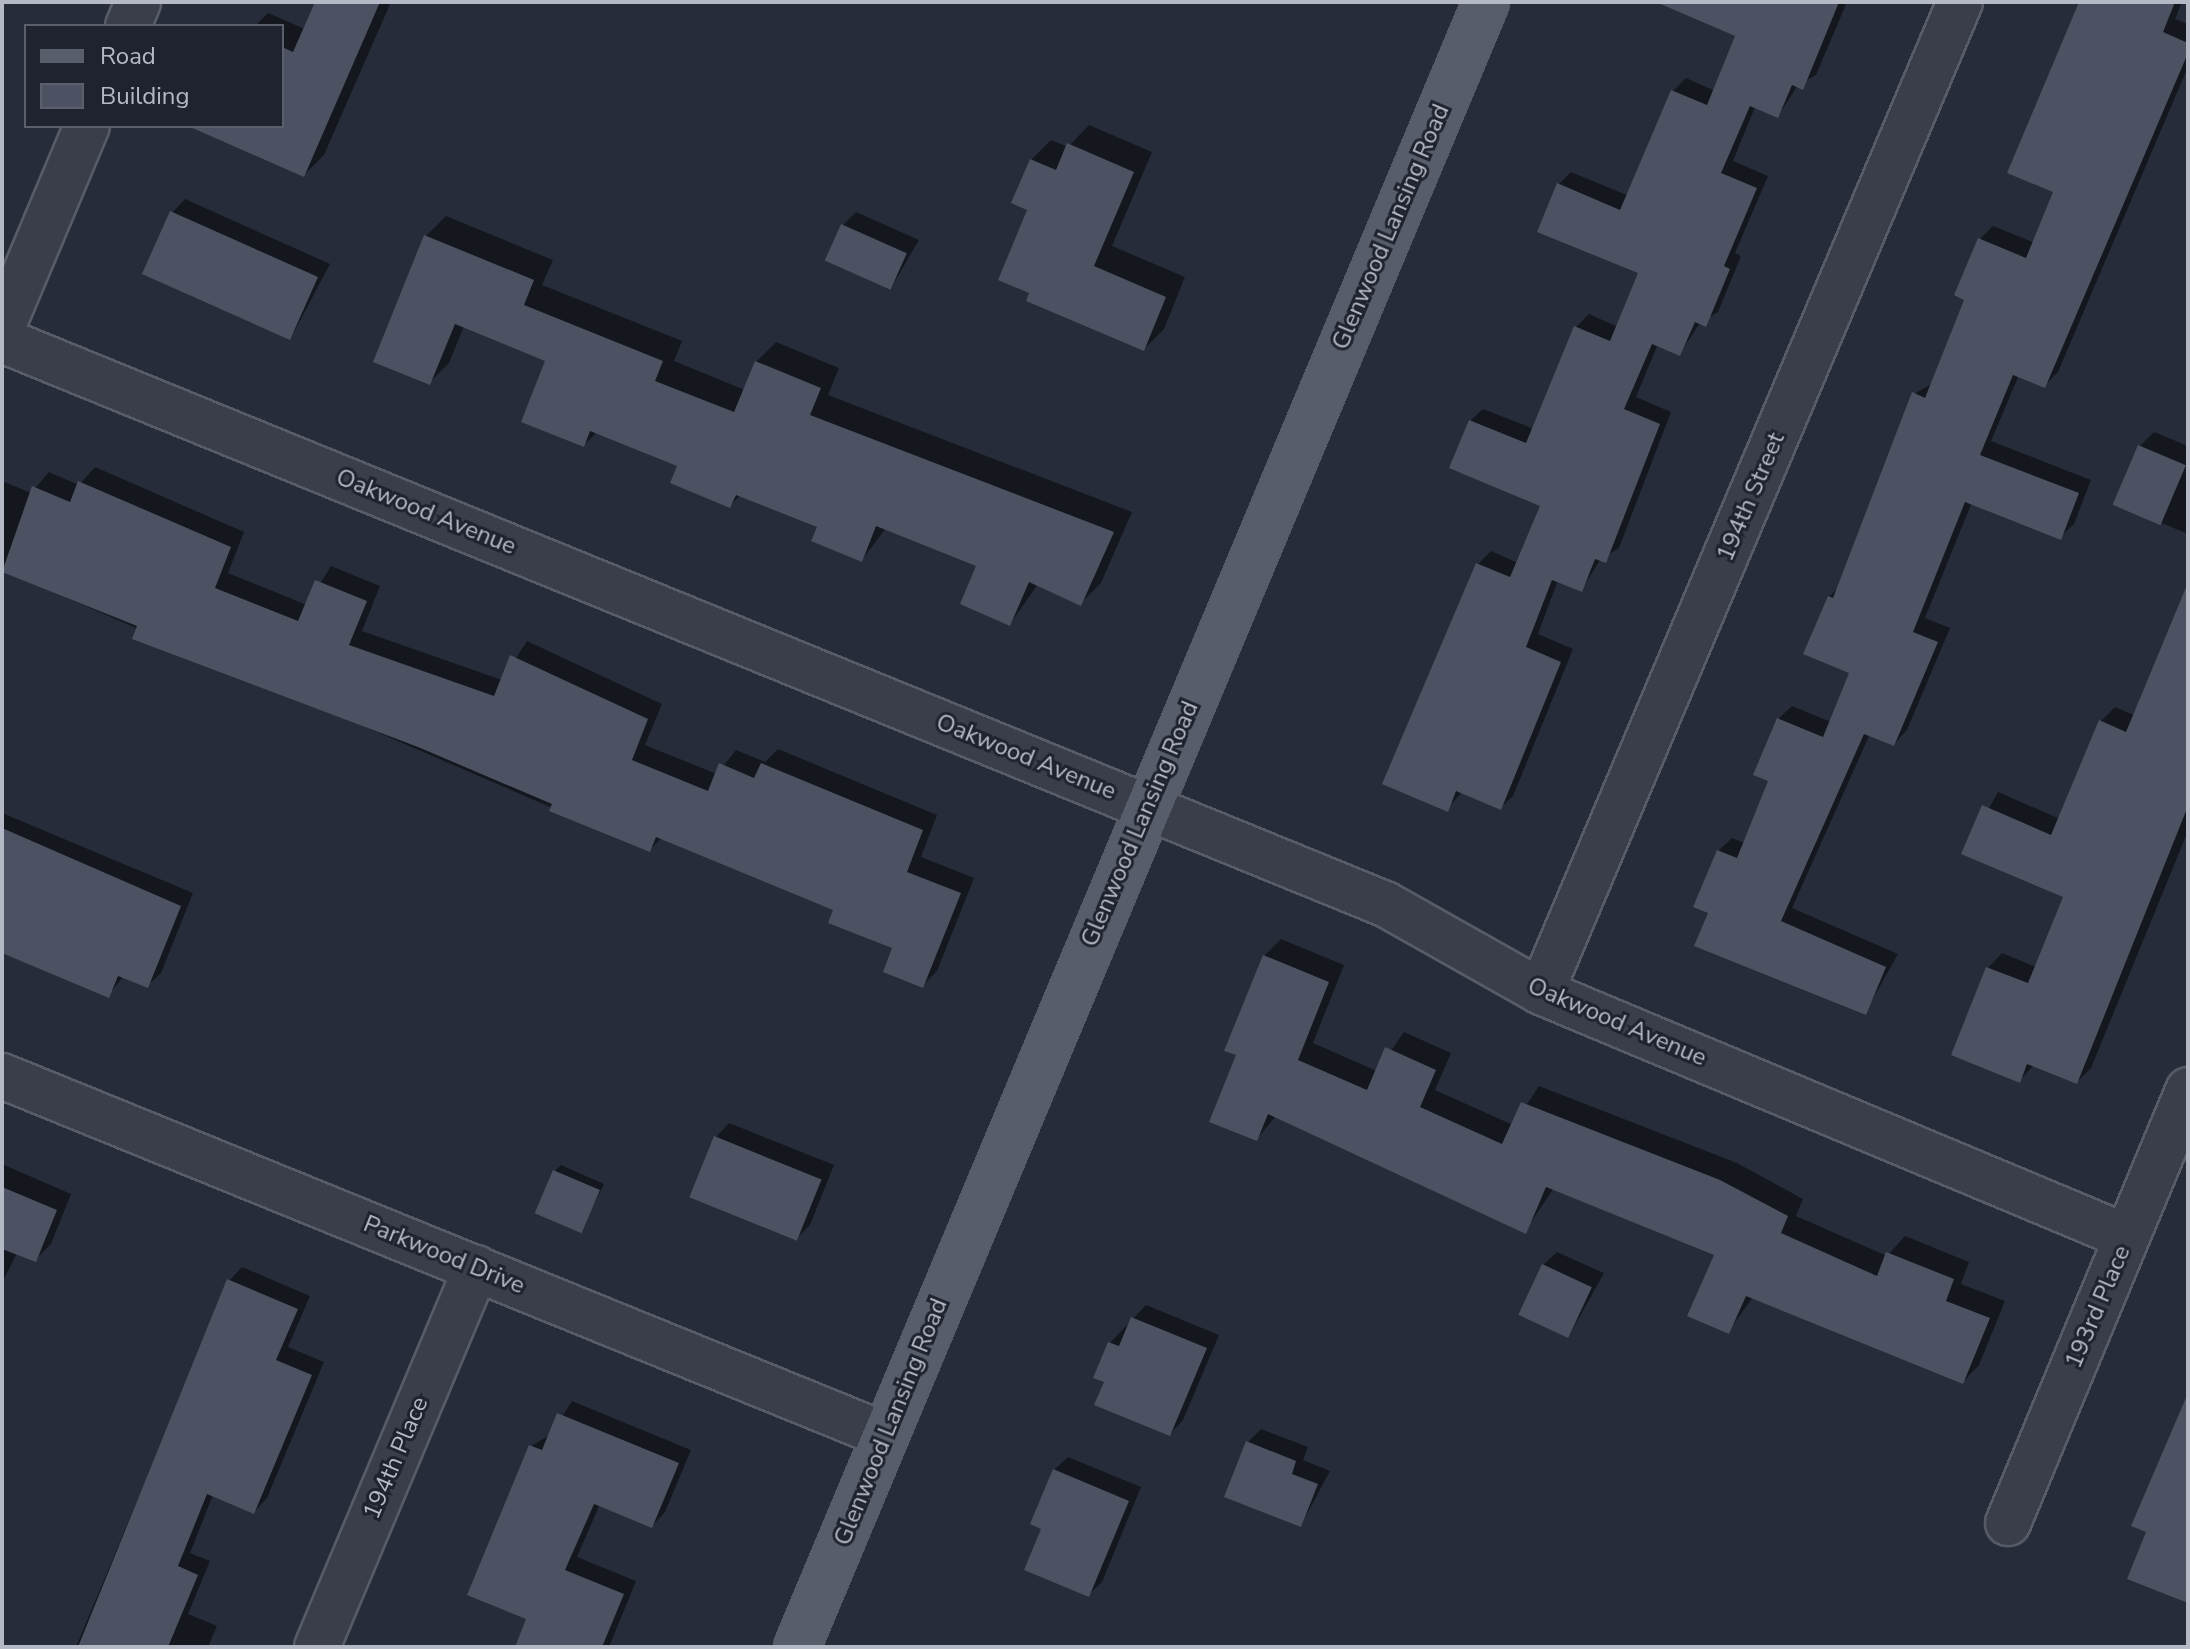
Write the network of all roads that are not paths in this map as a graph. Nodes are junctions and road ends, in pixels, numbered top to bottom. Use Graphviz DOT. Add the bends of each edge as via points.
graph roads {
  1 [pos="138,2"];
  2 [pos="1486,2"];
  3 [pos="1960,2"];
  4 [pos="129,24"];
  5 [pos="86,128"];
  6 [pos="2,328"];
  7 [pos="2,340"];
  8 [pos="1148,807"];
  9 [pos="1541,992"];
  10 [pos="2,1076"];
  11 [pos="2188,1090"];
  12 [pos="2127,1237"];
  13 [pos="476,1268"];
  14 [pos="885,1435"];
  15 [pos="2008,1523"];
  16 [pos="317,1647"];
  17 [pos="797,1647"];
  1 -- 4 [label="street"];
  2 -- 8 [label="main road, Glenwood Lansing Road"];
  3 -- 9 [label="street, 194th Street"];
  5 -- 6 [label="street"];
  7 -- 8 [label="street, Oakwood Avenue"];
  8 -- 9 [label="street, Oakwood Avenue" via="1385,904"];
  8 -- 14 [label="main road, Glenwood Lansing Road"];
  9 -- 12 [label="street, Oakwood Avenue"];
  10 -- 13 [label="street, Parkwood Drive"];
  11 -- 12 [label="street, 193rd Place"];
  12 -- 15 [label="street, 193rd Place"];
  13 -- 14 [label="street, Parkwood Drive"];
  13 -- 16 [label="street, 194th Place"];
  14 -- 17 [label="main road, Glenwood Lansing Road"];
}
